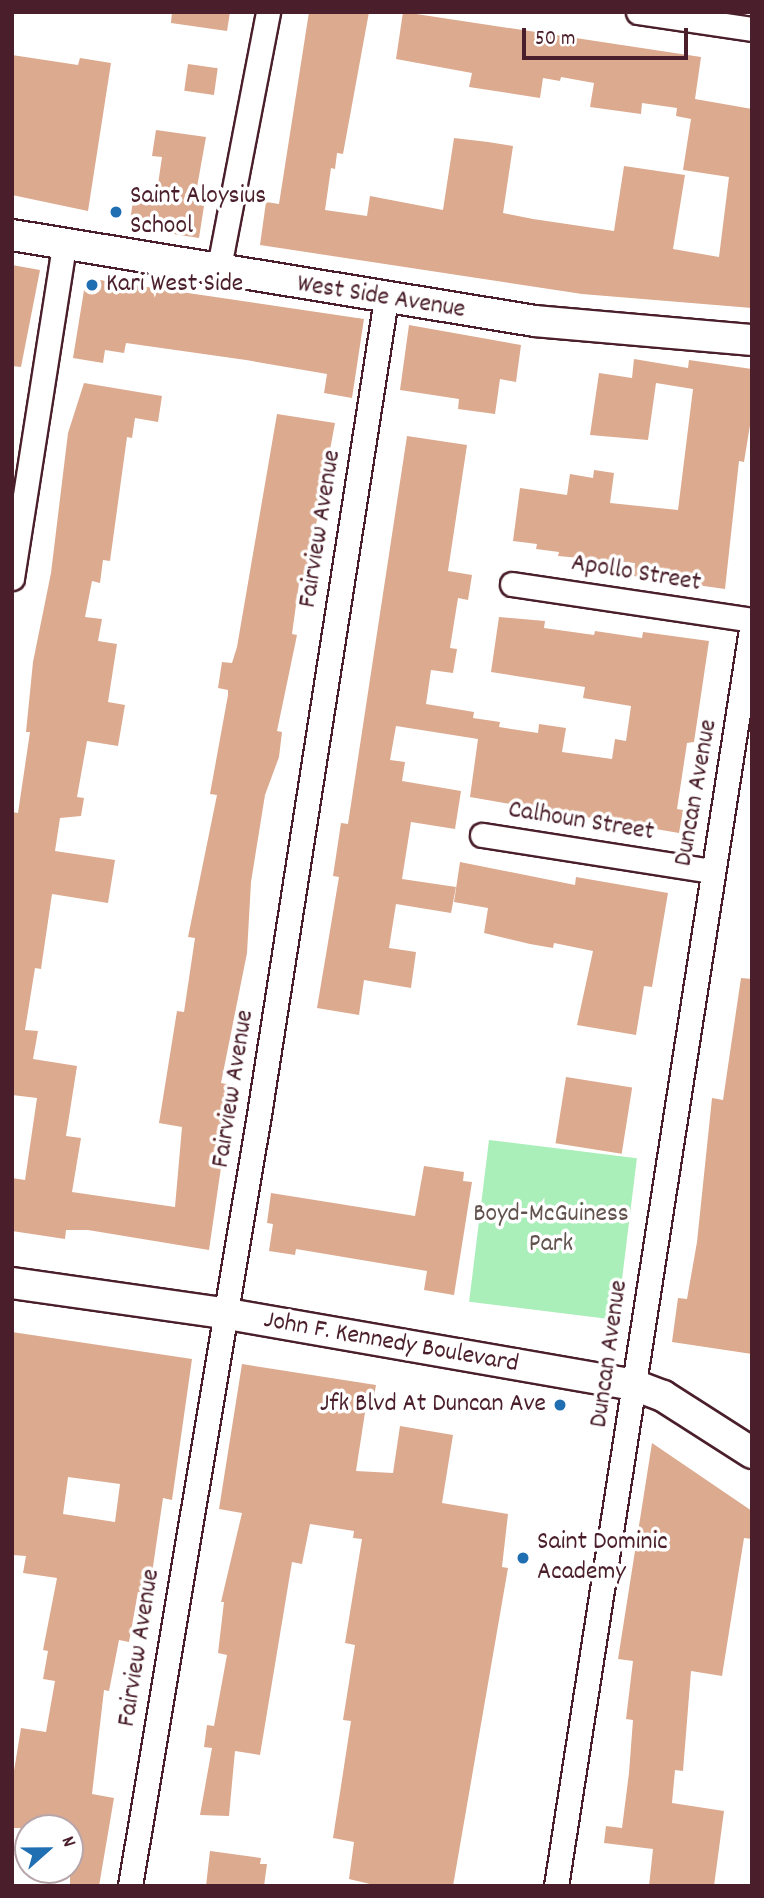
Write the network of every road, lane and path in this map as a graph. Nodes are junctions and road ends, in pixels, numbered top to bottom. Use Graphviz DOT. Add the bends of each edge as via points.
graph roads {
  1 [pos="268,12"];
  2 [pos="638,12"];
  3 [pos="752,29"];
  4 [pos="12,235"];
  5 [pos="64,246"];
  6 [pos="218,272"];
  7 [pos="386,299"];
  8 [pos="752,341"];
  9 [pos="12,578"];
  10 [pos="512,584"];
  11 [pos="752,622"];
  12 [pos="482,835"];
  13 [pos="712,871"];
  14 [pos="12,1283"];
  15 [pos="222,1313"];
  16 [pos="634,1385"];
  17 [pos="752,1453"];
  18 [pos="130,1886"];
  19 [pos="556,1886"];
  1 -- 6 [label="street"];
  2 -- 3 [label="street"];
  4 -- 5 [label="main road, West Side Avenue"];
  5 -- 6 [label="main road, West Side Avenue"];
  5 -- 9 [label="street"];
  6 -- 7 [label="main road, West Side Avenue"];
  7 -- 8 [label="main road, West Side Avenue" via="535,321"];
  7 -- 15 [label="street, Fairview Avenue" via="260,1108"];
  10 -- 11 [label="street, Apollo Street"];
  11 -- 13 [label="street, Duncan Avenue"];
  12 -- 13 [label="street, Calhoun Street"];
  13 -- 16 [label="street, Duncan Avenue"];
  14 -- 15 [label="main road, John F. Kennedy Boulevard"];
  15 -- 16 [label="main road, John F. Kennedy Boulevard"];
  15 -- 18 [label="street, Fairview Avenue"];
  16 -- 17 [label="main road, John F. Kennedy Boulevard" via="663,1396"];
  16 -- 19 [label="street, Duncan Avenue"];
}
